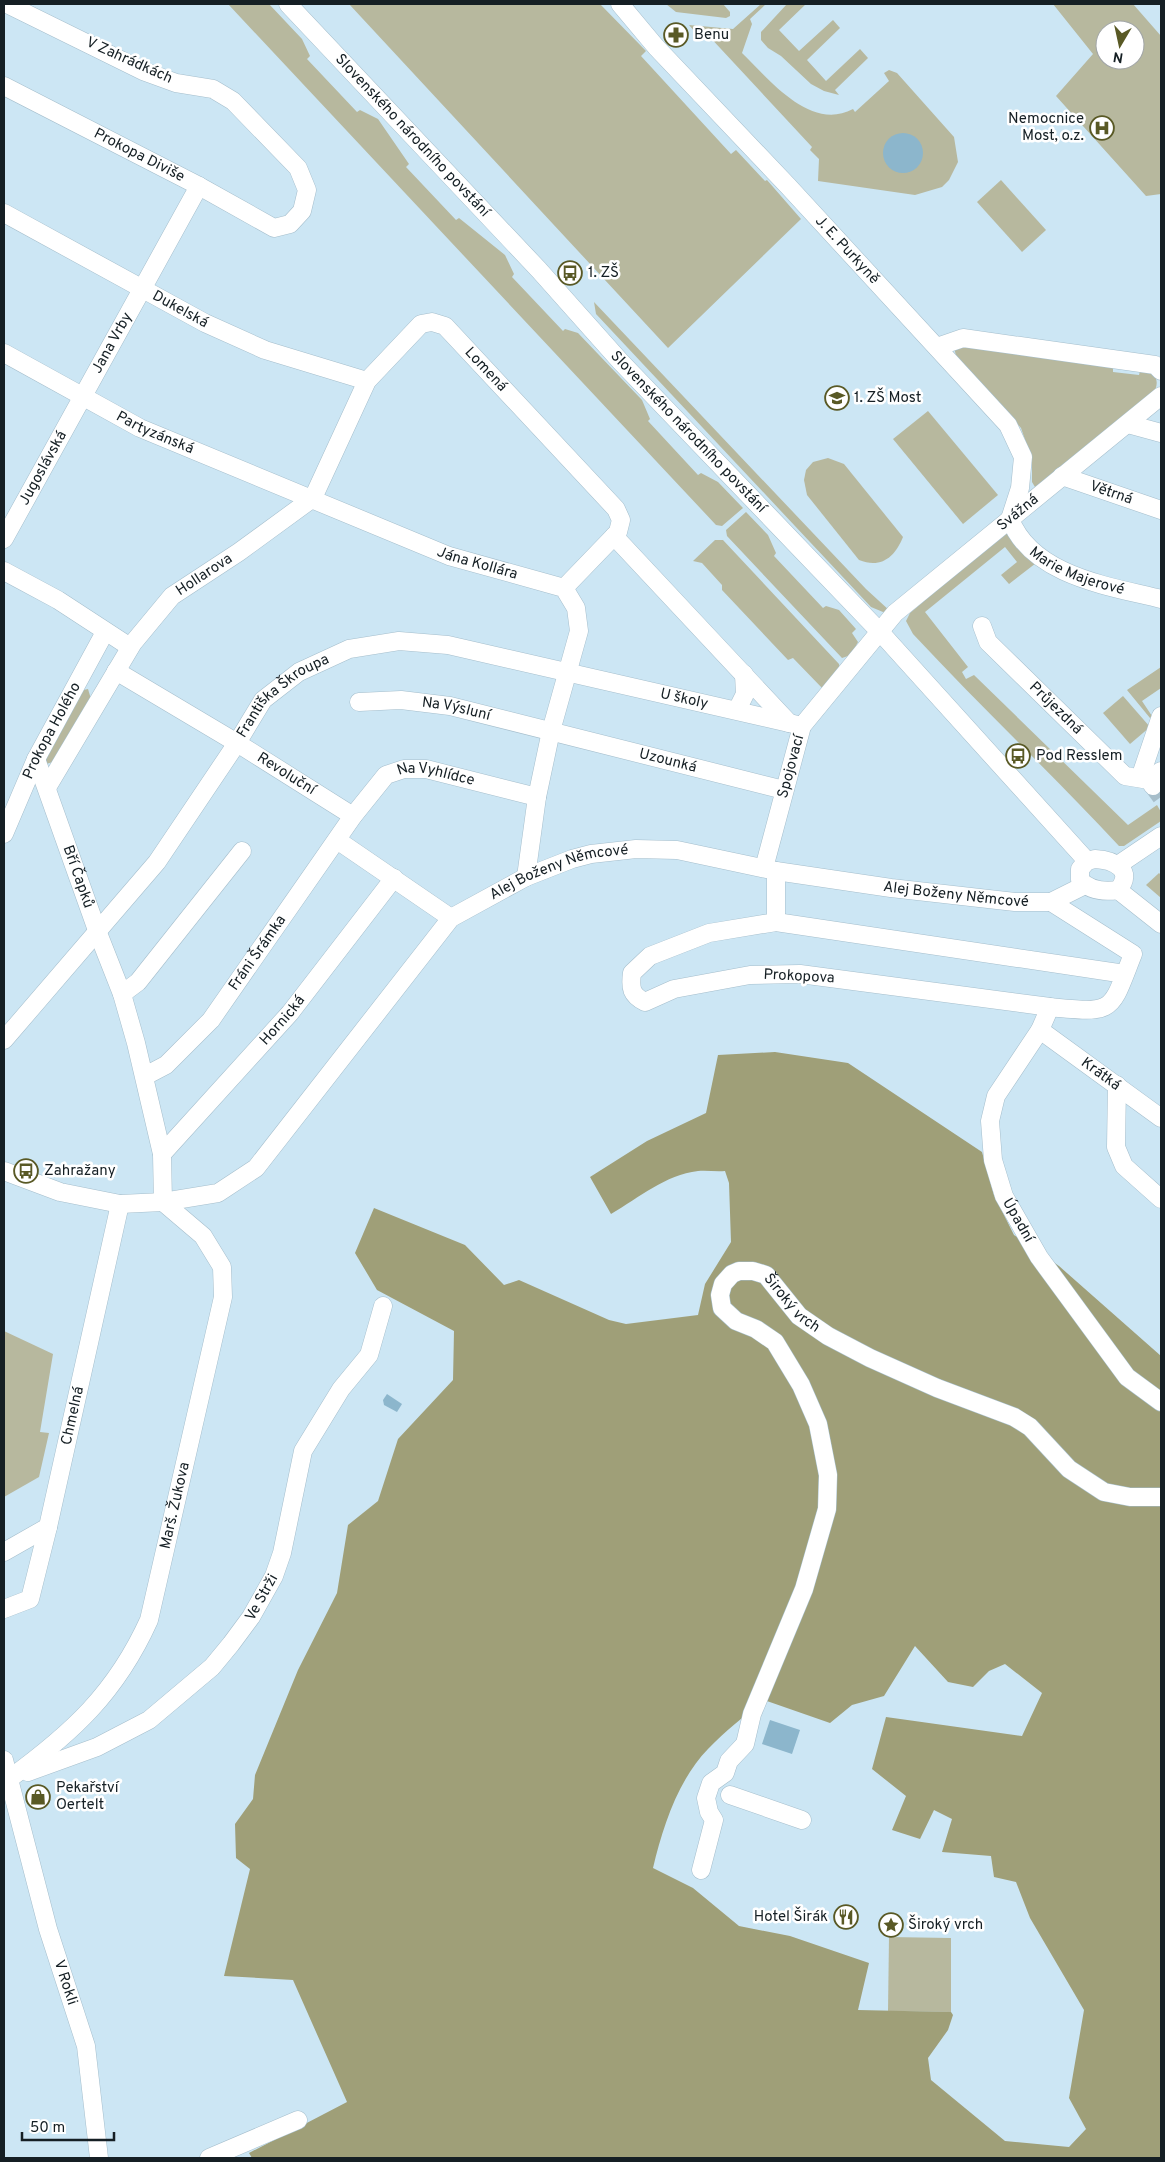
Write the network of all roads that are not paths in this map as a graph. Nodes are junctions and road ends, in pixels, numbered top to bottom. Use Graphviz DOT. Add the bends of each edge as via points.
graph roads {
  1 [pos="6,4"];
  2 [pos="288,4"];
  3 [pos="620,4"];
  4 [pos="4,86"];
  5 [pos="199,186"];
  6 [pos="4,213"];
  7 [pos="274,228"];
  8 [pos="141,289"];
  9 [pos="937,347"];
  10 [pos="4,353"];
  11 [pos="1161,371"];
  12 [pos="367,381"];
  13 [pos="82,396"];
  14 [pos="1161,396"];
  15 [pos="1128,424"];
  16 [pos="1161,433"];
  17 [pos="1062,476"];
  18 [pos="313,498"];
  19 [pos="1161,510"];
  20 [pos="1010,519"];
  21 [pos="614,536"];
  22 [pos="4,539"];
  23 [pos="4,571"];
  24 [pos="564,588"];
  25 [pos="1161,599"];
  26 [pos="982,626"];
  27 [pos="106,632"];
  28 [pos="881,633"];
  29 [pos="130,648"];
  30 [pos="568,670"];
  31 [pos="116,671"];
  32 [pos="744,674"];
  33 [pos="359,702"];
  34 [pos="737,710"];
  35 [pos="1161,716"];
  36 [pos="795,724"];
  37 [pos="552,731"];
  38 [pos="237,743"];
  39 [pos="36,759"];
  40 [pos="1151,779"];
  41 [pos="48,786"];
  42 [pos="784,790"];
  43 [pos="537,798"];
  44 [pos="353,816"];
  45 [pos="4,834"];
  46 [pos="1161,836"];
  47 [pos="337,840"];
  48 [pos="242,851"];
  49 [pos="1087,861"];
  50 [pos="1118,865"];
  51 [pos="770,869"];
  52 [pos="526,877"];
  53 [pos="394,878"];
  54 [pos="1085,885"];
  55 [pos="1118,890"];
  56 [pos="1051,902"];
  57 [pos="451,918"];
  58 [pos="776,922"];
  59 [pos="1161,924"];
  60 [pos="98,933"];
  61 [pos="1125,974"];
  62 [pos="122,994"];
  63 [pos="1050,1008"];
  64 [pos="1040,1030"];
  65 [pos="4,1040"];
  66 [pos="146,1076"];
  67 [pos="1117,1085"];
  68 [pos="1161,1118"];
  69 [pos="162,1154"];
  70 [pos="4,1171"];
  71 [pos="1161,1199"];
  72 [pos="163,1202"];
  73 [pos="120,1204"];
  74 [pos="383,1306"];
  75 [pos="1161,1402"];
  76 [pos="1161,1497"];
  77 [pos="48,1527"];
  78 [pos="4,1552"];
  79 [pos="4,1609"];
  80 [pos="4,1760"];
  81 [pos="725,1773"];
  82 [pos="9,1779"];
  83 [pos="730,1795"];
  84 [pos="10,1814"];
  85 [pos="714,1820"];
  86 [pos="802,1820"];
  87 [pos="701,1870"];
  88 [pos="298,2120"];
  89 [pos="99,2158"];
  90 [pos="208,2158"];
  1 -- 7 [label="street, V Zahrádkách" via="143,71 176,83 213,89 234,101 298,168 307,190 302,211 290,224"];
  2 -- 28 [label="street, Slovenského národního povstání" via="620,361"];
  3 -- 9 [label="street, J. E. Purkyně" via="656,47"];
  4 -- 5 [label="street, Prokopa Diviše"];
  5 -- 7 [label="street, Prokopa Diviše"];
  5 -- 8 [label="street, Jana Vrby"];
  6 -- 8 [label="street, Dukelská"];
  8 -- 12 [label="street, Dukelská" via="265,350"];
  8 -- 13 [label="street, Jana Vrby"];
  9 -- 11 [label="street" via="963,338 1155,365"];
  9 -- 20 [label="street, J. E. Purkyně" via="1008,425 1023,457 1020,488"];
  10 -- 13 [label="street, Partyzánská"];
  12 -- 18 [label="street, Lomená"];
  12 -- 21 [label="street, Lomená" via="421,324 432,322 445,326 616,510 620,520"];
  13 -- 18 [label="street, Partyzánská" via="140,428"];
  13 -- 22 [label="street, Jugoslávská"];
  14 -- 15 [label="street, Svážná"];
  15 -- 16 [label="street"];
  15 -- 17 [label="street, Svážná"];
  17 -- 19 [label="street, Větrná"];
  17 -- 20 [label="street, Svážná"];
  18 -- 24 [label="street, Jána Kollára" via="449,556"];
  18 -- 29 [label="street, Hollarova" via="172,596"];
  20 -- 25 [label="street, Marie Majerové" via="1016,535 1038,555 1064,571 1084,580"];
  20 -- 28 [label="street, Svážná" via="896,613"];
  21 -- 24 [label="street"];
  21 -- 32 [label="street"];
  23 -- 27 [label="street" via="58,600"];
  24 -- 30 [label="street" via="576,608 579,631"];
  26 -- 40 [label="street, Průjezdná" via="988,642 1125,776"];
  27 -- 29 [label="street"];
  27 -- 39 [label="street, Prokopa Holého"];
  28 -- 36 [label="street, Spojovací"];
  28 -- 49 [label="street, Slovenského národního povstání"];
  29 -- 31 [label="street, Hollarova"];
  30 -- 34 [label="street, U školy"];
  30 -- 37 [label="street"];
  30 -- 38 [label="street, Františka Škroupa" via="448,644 399,640 349,649 298,672 263,700"];
  31 -- 38 [label="street, Revoluční"];
  31 -- 41 [label="street, Prokopa Holého"];
  32 -- 34 [label="street" via="745,694"];
  32 -- 36 [label="street"];
  33 -- 37 [label="street, Na Výsluní" via="401,700 450,706"];
  34 -- 36 [label="street, U školy"];
  35 -- 40 [label="street, Průjezdná"];
  36 -- 42 [label="street, Spojovací"];
  37 -- 42 [label="street, Uzounká"];
  37 -- 43 [label="street"];
  38 -- 44 [label="street, Revoluční"];
  38 -- 60 [label="street, Františka Škroupa" via="157,862"];
  39 -- 41 [label="street, Bří Čapků"];
  39 -- 45 [label="street, Prokopa Holého"];
  41 -- 60 [label="street, Bří Čapků"];
  42 -- 51 [label="street, Spojovací"];
  43 -- 44 [label="street, Na Vyhlídce" via="426,769 404,769 386,775"];
  43 -- 52 [label="street"];
  44 -- 47 [label="street, Fráni Šrámka"];
  46 -- 50 [label="street"];
  47 -- 53 [label="street"];
  47 -- 66 [label="street, Fráni Šrámka" via="211,1020 166,1065"];
  48 -- 62 [label="street" via="138,982"];
  49 -- 50 [label="street" via="1105,860"];
  49 -- 54 [label="street" via="1080,869 1080,880"];
  50 -- 55 [label="street" via="1125,874"];
  51 -- 52 [label="street, Alej Boženy Němcové" via="677,850 636,849 591,854"];
  51 -- 56 [label="street, Alej Boženy Němcové" via="891,888 1015,902"];
  51 -- 58 [label="street"];
  52 -- 57 [label="street, Alej Boženy Němcové"];
  53 -- 57 [label="street"];
  53 -- 69 [label="street, Hornická" via="290,1013"];
  54 -- 55 [label="street" via="1098,891"];
  54 -- 56 [label="street, Alej Boženy Němcové"];
  55 -- 59 [label="street"];
  56 -- 61 [label="street, Prokopova" via="1133,954"];
  57 -- 72 [label="street, Alej Boženy Němcové" via="256,1168 218,1193"];
  58 -- 61 [label="street, Prokopova"];
  58 -- 63 [label="street, Prokopova" via="709,932 650,956 632,973 630,987 636,997 645,1002 674,989 750,975 800,974"];
  60 -- 62 [label="street, Bří Čapků"];
  60 -- 65 [label="street, Františka Škroupa"];
  61 -- 63 [label="street, Prokopova" via="1114,1000 1106,1008 1087,1011"];
  62 -- 66 [label="street, Bří Čapků"];
  63 -- 64 [label="street, Úpadní"];
  64 -- 67 [label="street, Krátká"];
  64 -- 75 [label="street, Úpadní" via="996,1096 990,1121 993,1160 1004,1196 1039,1257 1127,1377"];
  66 -- 69 [label="street, Bří Čapků"];
  67 -- 68 [label="street, Krátká"];
  67 -- 71 [label="street" via="1116,1147 1124,1166"];
  69 -- 72 [label="street, Bří Čapků"];
  70 -- 73 [label="street, Alej Boženy Němcové" via="60,1192"];
  72 -- 73 [label="street, Alej Boženy Němcové"];
  72 -- 82 [label="street, Marš. Žukova" via="204,1236 222,1267 223,1297 149,1620 124,1669 88,1713 57,1743"];
  73 -- 77 [label="street, Chmelná"];
  74 -- 82 [label="street, Ve Strži" via="369,1355 341,1389 303,1451 282,1553 274,1576 231,1644 212,1667 150,1720 97,1747"];
  76 -- 81 [label="street, Široký vrch" via="1130,1497 1104,1492 1069,1469 1030,1428 1014,1417 937,1388 828,1336 798,1316 766,1275 753,1272 732,1274 723,1284 720,1295 722,1308 736,1321 756,1329 774,1342 783,1353 802,1385 818,1424 828,1475 827,1509 804,1589 752,1714 745,1744 729,1761"];
  77 -- 78 [label="street"];
  77 -- 79 [label="street, Chmelná" via="30,1599"];
  80 -- 82 [label="street, V Rokli"];
  81 -- 83 [label="street" via="731,1783"];
  81 -- 85 [label="street, Široký vrch" via="711,1783 706,1798"];
  82 -- 84 [label="street, V Rokli"];
  83 -- 85 [label="street" via="724,1812"];
  83 -- 86 [label="street"];
  84 -- 89 [label="street, V Rokli" via="86,2046"];
  85 -- 87 [label="street"];
  88 -- 90 [label="street"];
}
